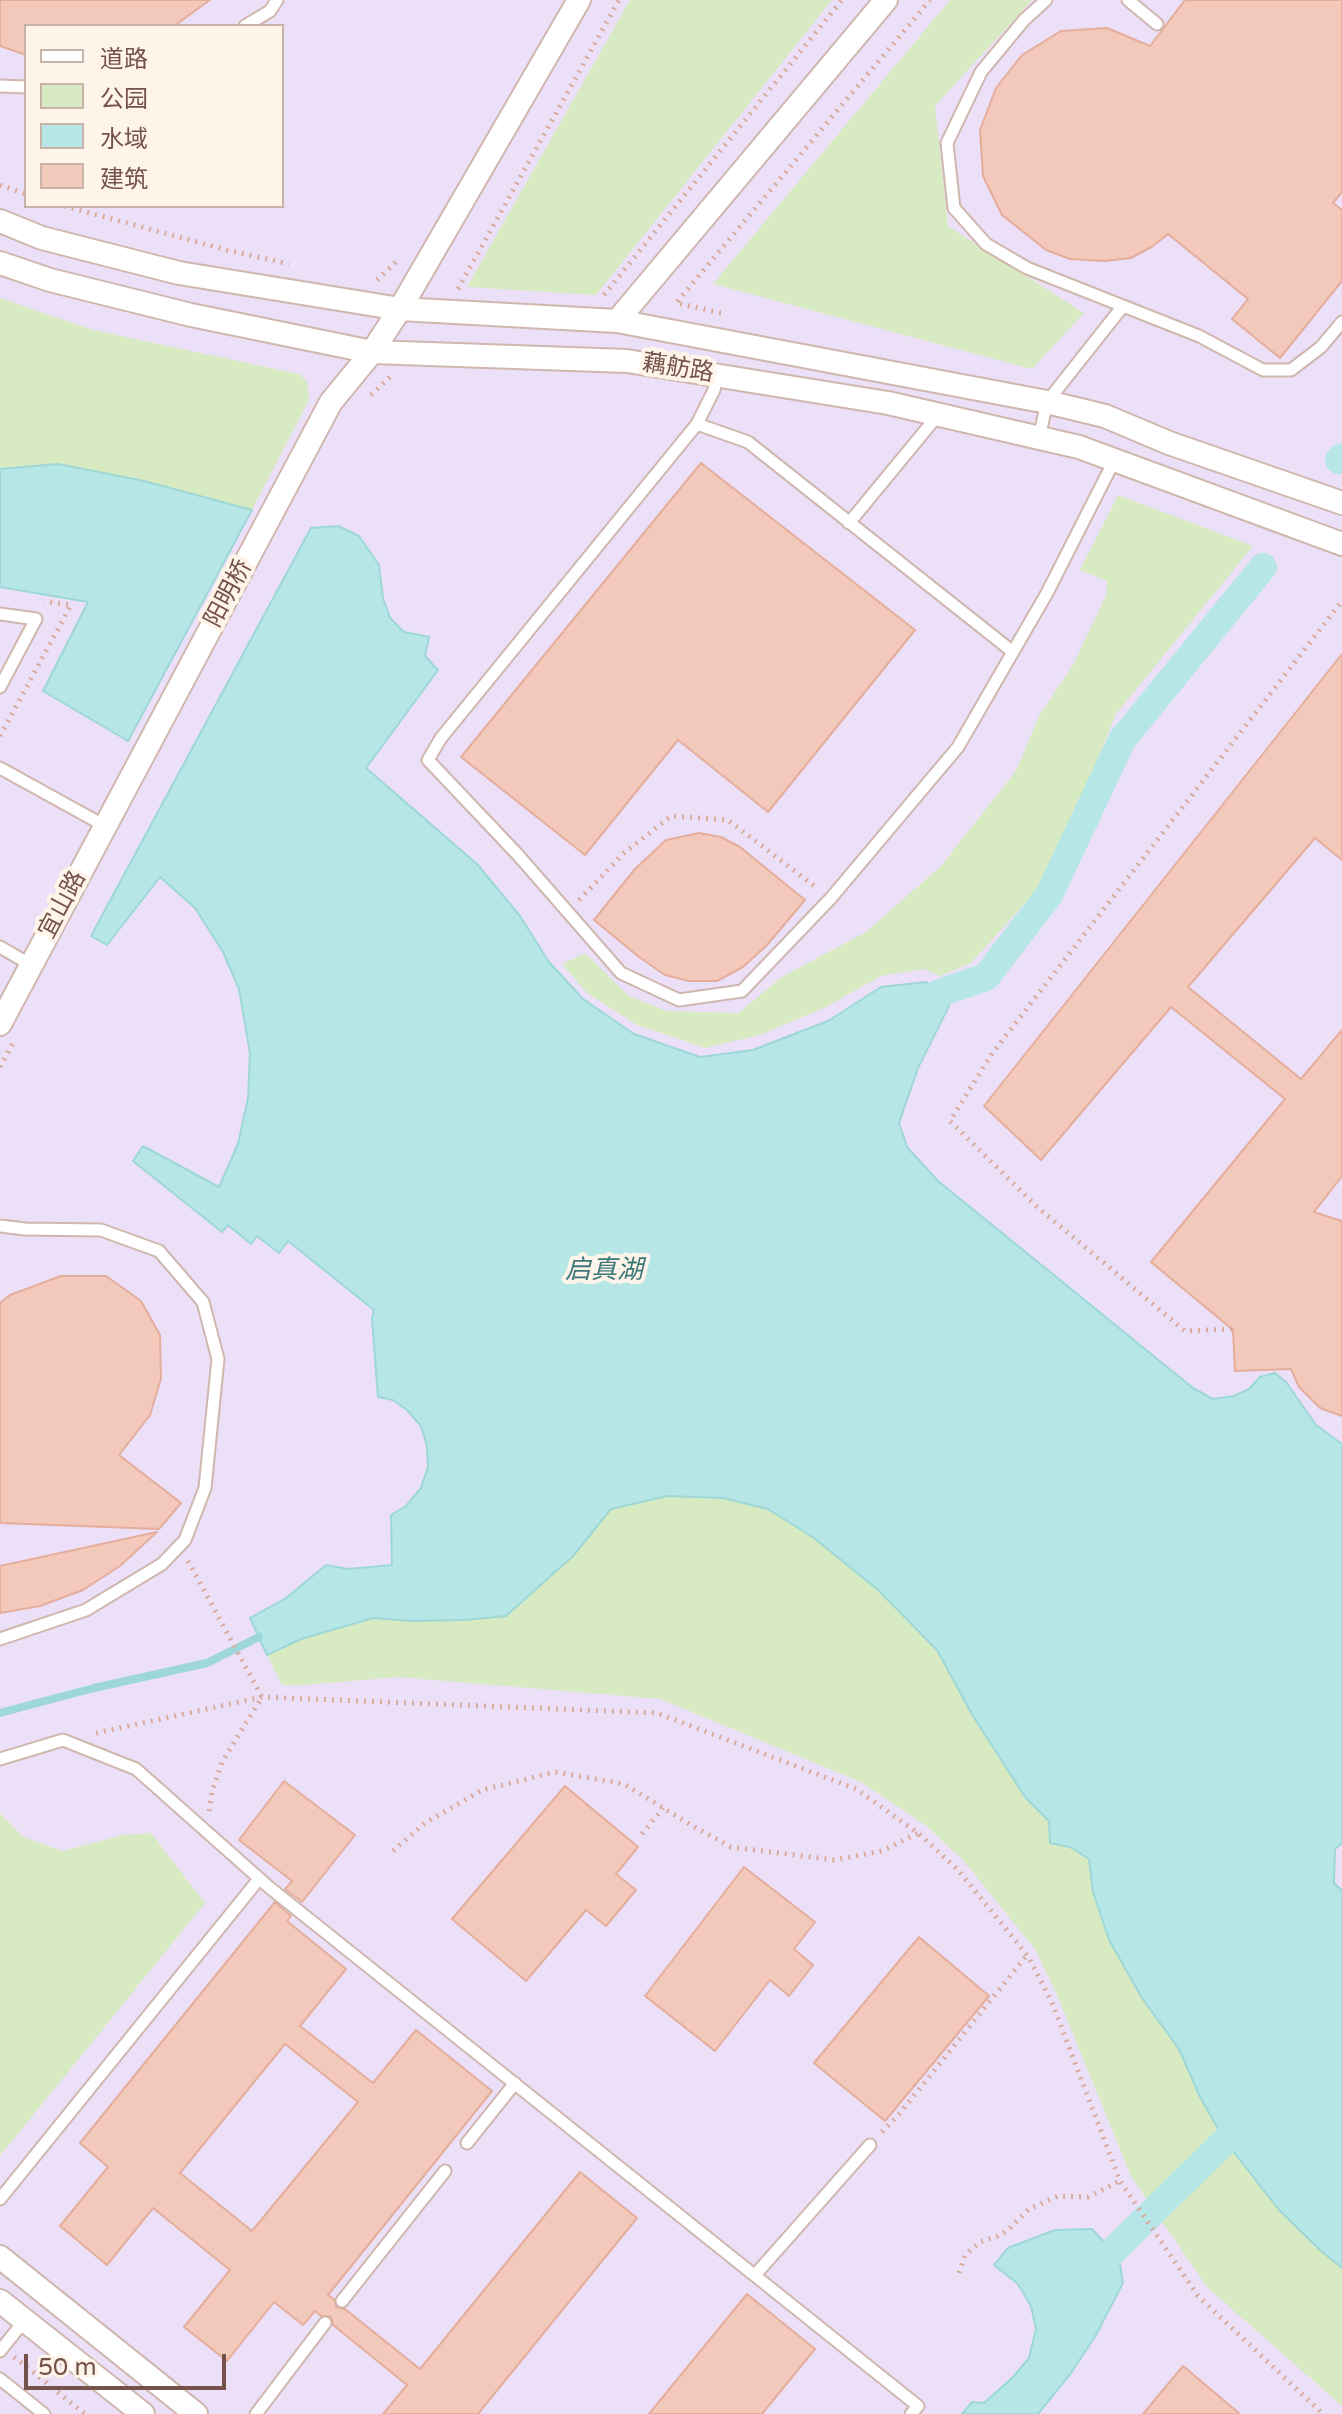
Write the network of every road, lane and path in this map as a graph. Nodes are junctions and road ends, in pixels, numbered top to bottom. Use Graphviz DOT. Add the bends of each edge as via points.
graph roads {
  1 [pos="277,0"];
  2 [pos="579,0"];
  3 [pos="619,0"];
  4 [pos="842,0"];
  5 [pos="886,0"];
  6 [pos="930,0"];
  7 [pos="1046,0"];
  8 [pos="1128,0"];
  9 [pos="248,24"];
  10 [pos="1157,24"];
  11 [pos="0,86"];
  12 [pos="24,87"];
  13 [pos="0,185"];
  14 [pos="24,193"];
  15 [pos="71,208"];
  16 [pos="0,221"];
  17 [pos="399,259"];
  18 [pos="0,263"];
  19 [pos="299,266"];
  20 [pos="367,279"];
  21 [pos="471,294"];
  22 [pos="598,302"];
  23 [pos="676,303"];
  24 [pos="1123,306"];
  25 [pos="400,309"];
  26 [pos="617,321"];
  27 [pos="1342,322"];
  28 [pos="372,352"];
  29 [pos="399,370"];
  30 [pos="717,376"];
  31 [pos="1047,402"];
  32 [pos="361,406"];
  33 [pos="938,415"];
  34 [pos="697,424"];
  35 [pos="1039,438"];
  36 [pos="1114,461"];
  37 [pos="1342,503"];
  38 [pos="849,523"];
  39 [pos="1342,544"];
  40 [pos="1342,601"];
  41 [pos="0,614"];
  42 [pos="1013,652"];
  43 [pos="0,687"];
  44 [pos="0,768"];
  45 [pos="126,786"];
  46 [pos="105,826"];
  47 [pos="831,898"];
  48 [pos="567,913"];
  49 [pos="0,947"];
  50 [pos="31,965"];
  51 [pos="0,1024"];
  52 [pos="0,1226"];
  53 [pos="1232,1329"];
  54 [pos="180,1546"];
  55 [pos="0,1639"];
  56 [pos="262,1697"];
  57 [pos="63,1740"];
  58 [pos="0,1759"];
  59 [pos="663,1808"];
  60 [pos="206,1831"];
  61 [pos="918,1833"];
  62 [pos="642,1834"];
  63 [pos="393,1851"];
  64 [pos="259,1879"];
  65 [pos="1027,1955"];
  66 [pos="515,2083"];
  67 [pos="467,2143"];
  68 [pos="870,2145"];
  69 [pos="445,2171"];
  70 [pos="1120,2181"];
  71 [pos="0,2199"];
  72 [pos="0,2257"];
  73 [pos="959,2273"];
  74 [pos="755,2275"];
  75 [pos="0,2301"];
  76 [pos="342,2301"];
  77 [pos="24,2321"];
  78 [pos="325,2323"];
  79 [pos="1,2350"];
  80 [pos="0,2379"];
  81 [pos="44,2414"];
  82 [pos="85,2414"];
  83 [pos="143,2414"];
  84 [pos="196,2414"];
  85 [pos="256,2414"];
  86 [pos="911,2414"];
  87 [pos="1323,2414"];
  1 -- 9 [label="lane"];
  2 -- 25 [label="street"];
  3 -- 21 [label="path" via="455,294"];
  4 -- 22 [label="path"];
  5 -- 26 [label="street"];
  6 -- 23 [label="path"];
  7 -- 24 [label="lane" via="981,72 947,143 954,208 986,244 1027,268"];
  8 -- 10 [label="lane"];
  11 -- 12 [label="lane"];
  13 -- 14 [label="path"];
  15 -- 19 [label="path"];
  16 -- 25 [label="street, 藕舫路" via="42,238 179,273"];
  17 -- 20 [label="path" via="379,280"];
  18 -- 28 [label="street, 藕舫路" via="191,315"];
  24 -- 27 [label="lane" via="1199,336 1263,370 1291,370"];
  24 -- 31 [label="lane"];
  25 -- 26 [label="street, 藕舫路"];
  25 -- 28 [label="street"];
  26 -- 31 [label="street, 藕舫路"];
  28 -- 30 [label="street, 藕舫路" via="627,361"];
  28 -- 45 [label="street, 阳明桥" via="331,402"];
  29 -- 32 [label="path"];
  30 -- 33 [label="street, 藕舫路"];
  30 -- 34 [label="lane"];
  31 -- 35 [label="lane"];
  31 -- 37 [label="street, 藕舫路" via="1105,416"];
  33 -- 35 [label="street, 藕舫路"];
  33 -- 38 [label="lane"];
  34 -- 38 [label="lane" via="748,442"];
  34 -- 48 [label="lane" via="428,760"];
  35 -- 36 [label="street, 藕舫路"];
  36 -- 39 [label="street, 藕舫路"];
  36 -- 42 [label="lane"];
  38 -- 42 [label="lane"];
  40 -- 53 [label="path" via="991,1055 950,1121 1036,1206 1185,1331"];
  41 -- 43 [label="lane" via="36,619"];
  42 -- 47 [label="lane" via="958,747"];
  44 -- 46 [label="lane"];
  45 -- 46 [label="street, 宜山路"];
  46 -- 50 [label="street, 宜山路"];
  47 -- 48 [label="path" via="728,820 671,816 623,854"];
  47 -- 48 [label="lane" via="742,991 679,1000 621,973"];
  49 -- 50 [label="lane"];
  50 -- 51 [label="street, 宜山路"];
  52 -- 54 [label="lane" via="101,1230 159,1251 203,1302 218,1359 205,1488"];
  54 -- 55 [label="lane" via="162,1564 86,1610"];
  54 -- 56 [label="path"];
  56 -- 57 [label="path"];
  56 -- 60 [label="path" via="222,1762"];
  56 -- 61 [label="path" via="657,1713 856,1789"];
  57 -- 58 [label="lane"];
  57 -- 60 [label="lane" via="136,1769"];
  59 -- 61 [label="path" via="731,1847 834,1860 882,1851"];
  59 -- 62 [label="path"];
  59 -- 63 [label="path" via="624,1784 555,1772 482,1790 425,1823"];
  60 -- 64 [label="lane"];
  61 -- 65 [label="path" via="958,1870"];
  64 -- 66 [label="lane"];
  64 -- 71 [label="lane"];
  65 -- 68 [label="path"];
  65 -- 70 [label="path" via="1051,2000"];
  66 -- 67 [label="lane"];
  66 -- 74 [label="lane"];
  68 -- 74 [label="lane"];
  69 -- 76 [label="lane"];
  70 -- 73 [label="path" via="1088,2197 1058,2196 1029,2209 1008,2230 965,2255"];
  70 -- 87 [label="path" via="1198,2296"];
  72 -- 84 [label="street"];
  74 -- 86 [label="lane" via="918,2406"];
  75 -- 77 [label="street"];
  77 -- 79 [label="lane"];
  77 -- 83 [label="street"];
  78 -- 85 [label="lane"];
  79 -- 82 [label="path"];
  80 -- 81 [label="lane"];
}
